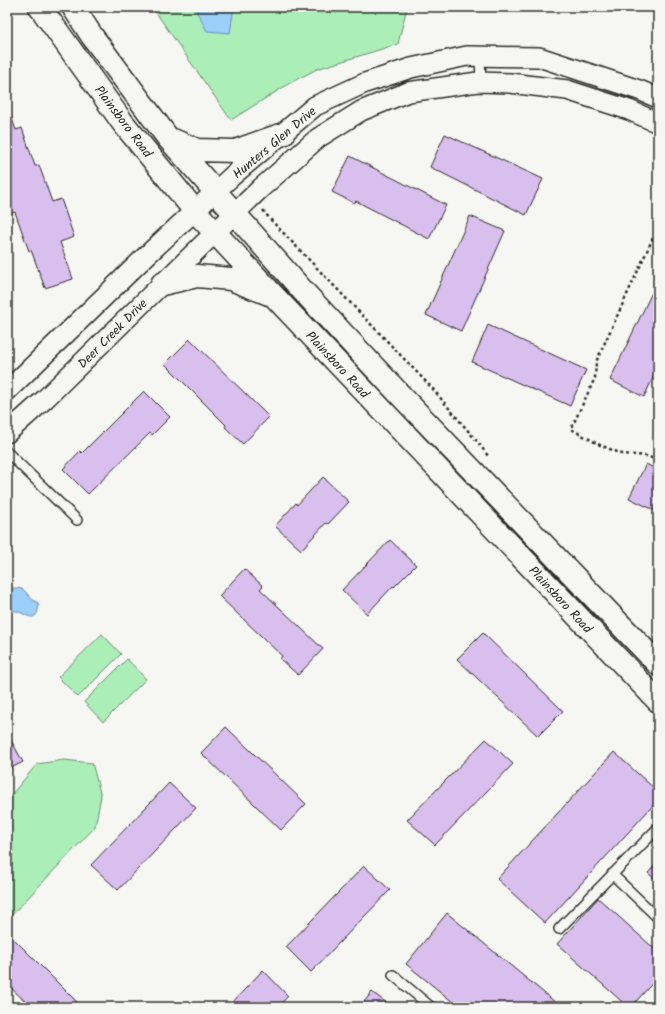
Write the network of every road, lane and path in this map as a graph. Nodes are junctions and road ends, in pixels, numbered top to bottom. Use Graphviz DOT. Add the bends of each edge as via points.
graph roads {
  1 [pos="40,7"];
  2 [pos="73,7"];
  3 [pos="480,56"];
  4 [pos="481,82"];
  5 [pos="658,98"];
  6 [pos="634,100"];
  7 [pos="658,123"];
  8 [pos="282,134"];
  9 [pos="168,138"];
  10 [pos="215,192"];
  11 [pos="251,197"];
  12 [pos="195,211"];
  13 [pos="234,213"];
  14 [pos="658,227"];
  15 [pos="216,232"];
  16 [pos="162,284"];
  17 [pos="273,296"];
  18 [pos="7,392"];
  19 [pos="7,433"];
  20 [pos="7,452"];
  21 [pos="488,457"];
  22 [pos="658,460"];
  23 [pos="77,520"];
  24 [pos="658,664"];
  25 [pos="658,701"];
  26 [pos="658,828"];
  27 [pos="612,874"];
  28 [pos="658,918"];
  29 [pos="559,929"];
  30 [pos="393,975"];
  31 [pos="431,1007"];
  1 -- 12 [label="street, Plainsboro Road" via="123,123"];
  2 -- 9 [label="street, Plainsboro Road"];
  3 -- 4 [label="lane"];
  3 -- 6 [label="street, Hunters Glen Drive" via="539,57"];
  3 -- 8 [label="street, Hunters Glen Drive" via="467,56 411,68 365,83 315,106"];
  4 -- 6 [label="street, Hunters Glen Drive" via="510,83"];
  4 -- 11 [label="street, Hunters Glen Drive" via="408,92 361,111 318,138"];
  5 -- 6 [label="street, Hunters Glen Drive"];
  6 -- 7 [label="street, Hunters Glen Drive"];
  8 -- 9 [label="street" via="235,151 197,150"];
  8 -- 10 [label="street, Hunters Glen Drive"];
  9 -- 10 [label="street, Plainsboro Road"];
  10 -- 12 [label="street, Hunters Glen Drive"];
  10 -- 13 [label="street, Plainsboro Road"];
  11 -- 13 [label="street, Hunters Glen Drive"];
  11 -- 21 [label="path" via="432,388"];
  12 -- 15 [label="street, Plainsboro Road"];
  12 -- 18 [label="street"];
  13 -- 15 [label="street, Hunters Glen Drive"];
  13 -- 24 [label="street, Plainsboro Road" via="405,400"];
  14 -- 22 [label="path" via="596,362 595,378 570,429 622,454"];
  15 -- 16 [label="street, Deer Creek Drive"];
  15 -- 17 [label="street, Plainsboro Road"];
  16 -- 17 [label="street" via="197,276 231,279"];
  16 -- 19 [label="street, Deer Creek Drive"];
  17 -- 25 [label="street, Plainsboro Road"];
  20 -- 23 [label="lane"];
  26 -- 27 [label="lane"];
  27 -- 28 [label="lane"];
  27 -- 29 [label="lane"];
  30 -- 31 [label="lane"];
}
